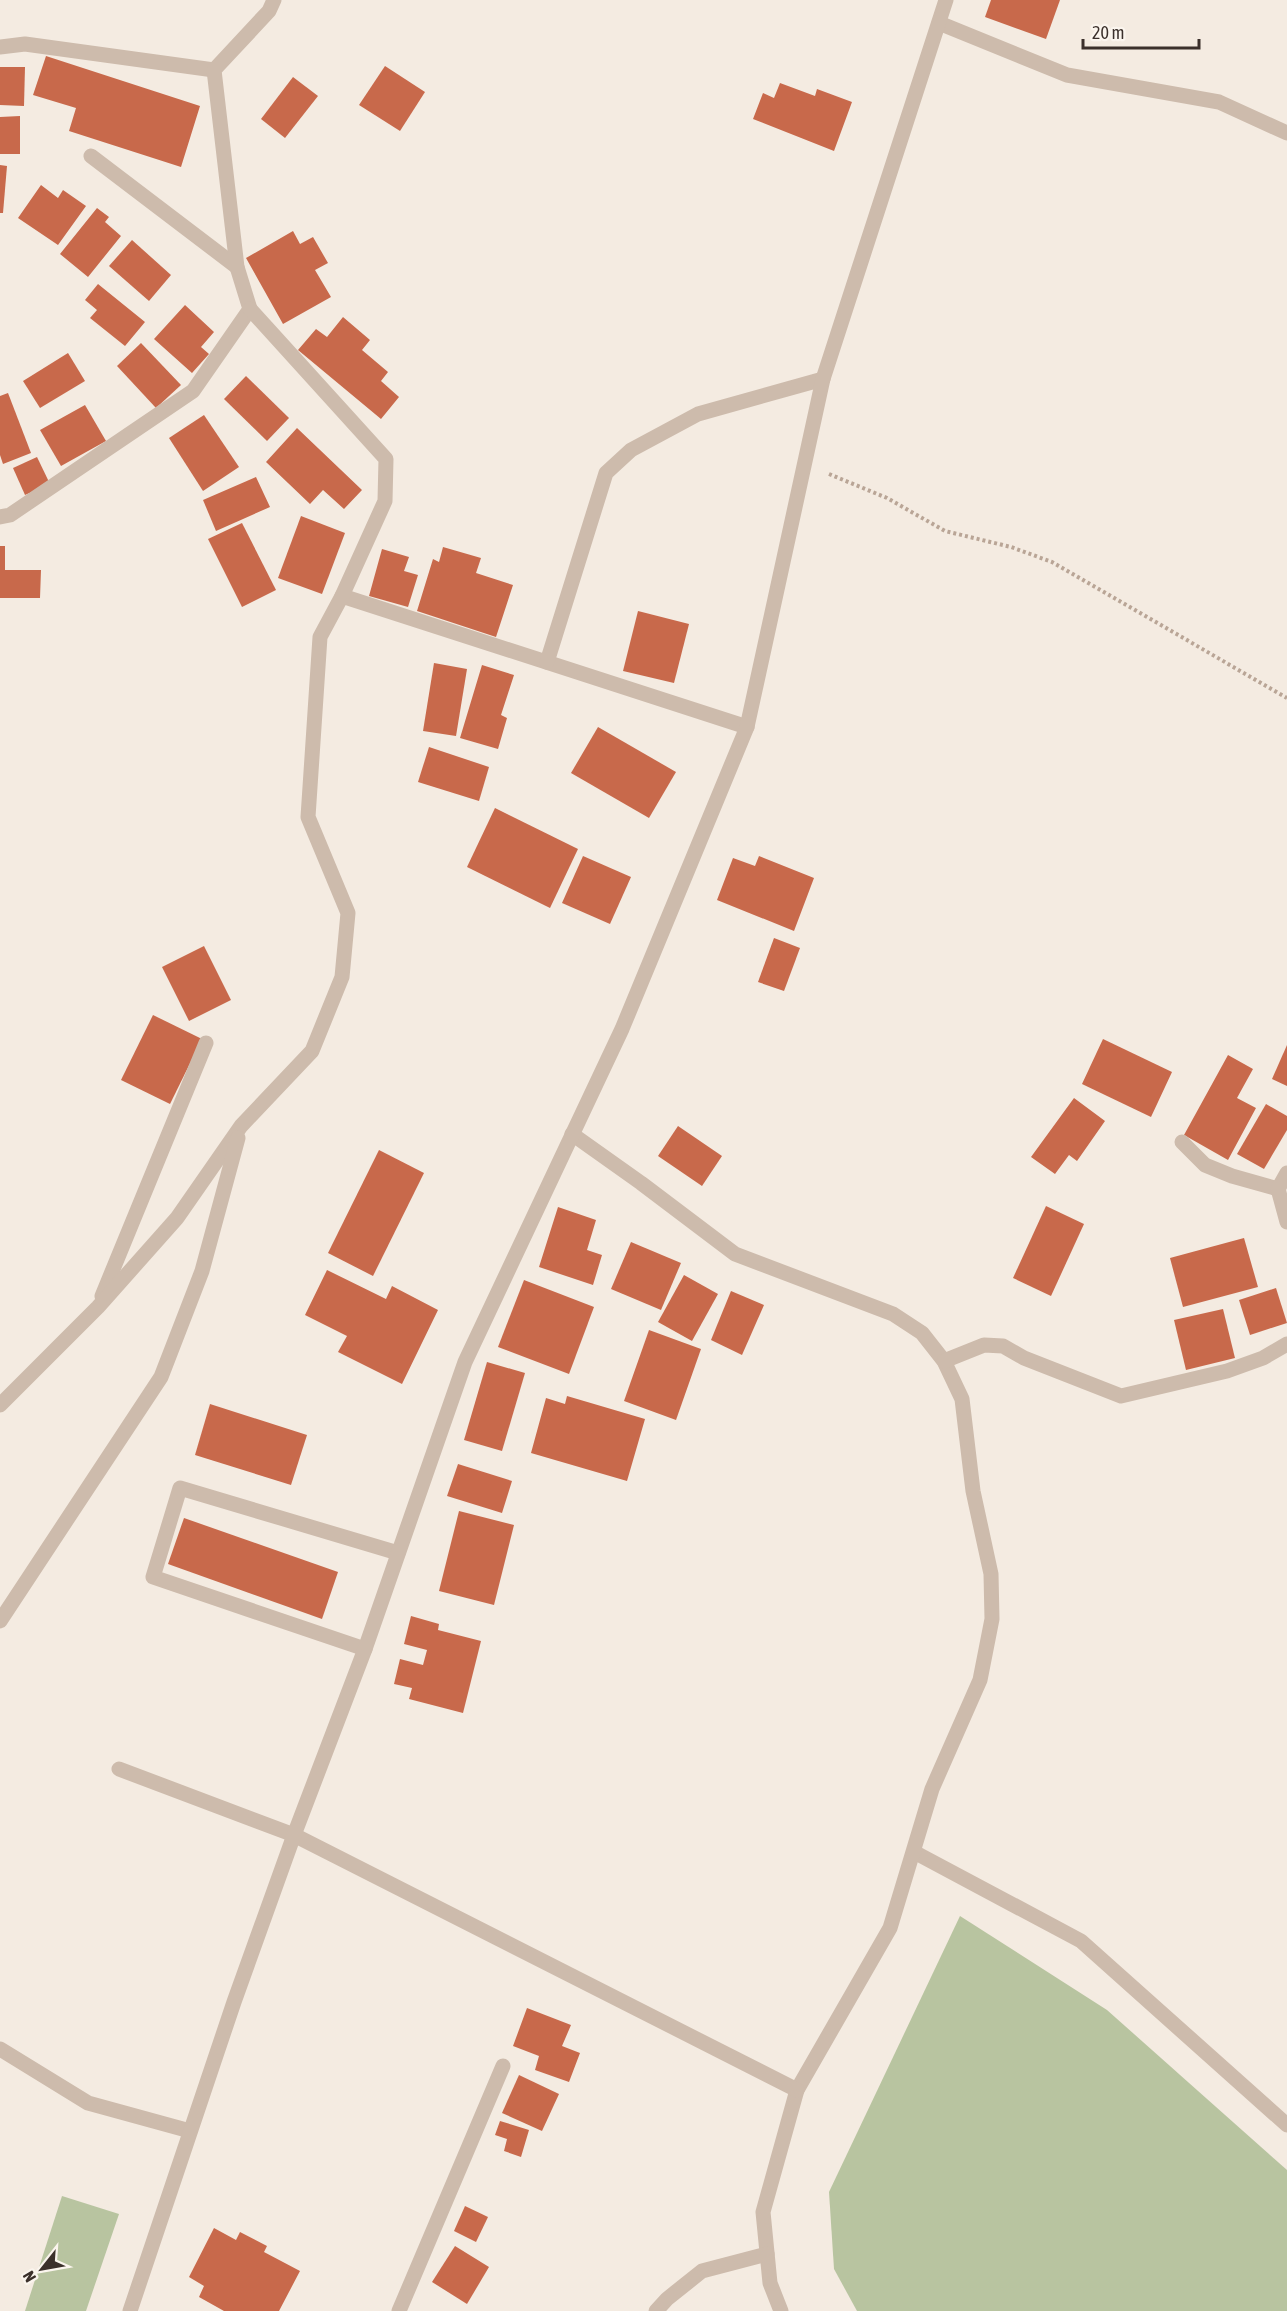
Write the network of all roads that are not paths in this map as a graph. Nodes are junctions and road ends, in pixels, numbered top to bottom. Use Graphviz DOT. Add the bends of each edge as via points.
graph roads {
  1 [pos="274,0"];
  2 [pos="946,0"];
  3 [pos="939,23"];
  4 [pos="0,47"];
  5 [pos="214,70"];
  6 [pos="1287,133"];
  7 [pos="92,156"];
  8 [pos="237,267"];
  9 [pos="250,309"];
  10 [pos="823,379"];
  11 [pos="0,517"];
  12 [pos="342,596"];
  13 [pos="547,662"];
  14 [pos="747,727"];
  15 [pos="206,1042"];
  16 [pos="241,1126"];
  17 [pos="572,1134"];
  18 [pos="1182,1142"];
  19 [pos="1287,1173"];
  20 [pos="1278,1189"];
  21 [pos="1287,1222"];
  22 [pos="98,1308"];
  23 [pos="1287,1344"];
  24 [pos="944,1361"];
  25 [pos="0,1405"];
  26 [pos="398,1553"];
  27 [pos="0,1621"];
  28 [pos="365,1649"];
  29 [pos="118,1769"];
  30 [pos="294,1835"];
  31 [pos="914,1852"];
  32 [pos="0,2049"];
  33 [pos="503,2066"];
  34 [pos="797,2090"];
  35 [pos="1287,2125"];
  36 [pos="190,2131"];
  37 [pos="767,2254"];
  38 [pos="130,2311"];
  39 [pos="399,2311"];
  40 [pos="656,2311"];
  41 [pos="781,2311"];
  1 -- 5 [label="street" via="269,11"];
  2 -- 3 [label="street"];
  3 -- 6 [label="street" via="1067,75 1219,102"];
  3 -- 10 [label="street"];
  4 -- 5 [label="street" via="25,44"];
  5 -- 8 [label="street"];
  7 -- 8 [label="street"];
  8 -- 9 [label="street"];
  9 -- 11 [label="street" via="193,391 10,515"];
  9 -- 12 [label="street" via="386,459 385,501"];
  10 -- 13 [label="street" via="698,414 631,450 606,473"];
  10 -- 14 [label="street"];
  12 -- 13 [label="street"];
  12 -- 16 [label="street" via="320,637 308,817 348,912 342,977 312,1051"];
  13 -- 14 [label="street"];
  14 -- 17 [label="street" via="622,1029"];
  15 -- 22 [label="street"];
  16 -- 22 [label="street" via="177,1218"];
  16 -- 27 [label="street" via="202,1271 161,1377"];
  17 -- 24 [label="street" via="735,1254 893,1314 922,1333"];
  17 -- 26 [label="street" via="465,1362"];
  18 -- 20 [label="street" via="1205,1165"];
  19 -- 20 [label="street"];
  20 -- 21 [label="street"];
  22 -- 25 [label="street"];
  23 -- 24 [label="street" via="1227,1371 1121,1396 1003,1346 984,1345"];
  24 -- 31 [label="street" via="962,1400 973,1491 991,1574 992,1619 980,1680 933,1790"];
  26 -- 28 [label="street"];
  26 -- 28 [label="street" via="180,1488 153,1577"];
  28 -- 30 [label="street"];
  29 -- 30 [label="street"];
  30 -- 34 [label="street"];
  30 -- 36 [label="street"];
  31 -- 34 [label="street" via="890,1928"];
  31 -- 35 [label="street" via="1081,1941"];
  32 -- 36 [label="street" via="88,2103"];
  33 -- 39 [label="street"];
  34 -- 37 [label="street" via="763,2212"];
  36 -- 38 [label="street"];
  37 -- 40 [label="street" via="702,2271"];
  37 -- 41 [label="street" via="770,2283"];
}
